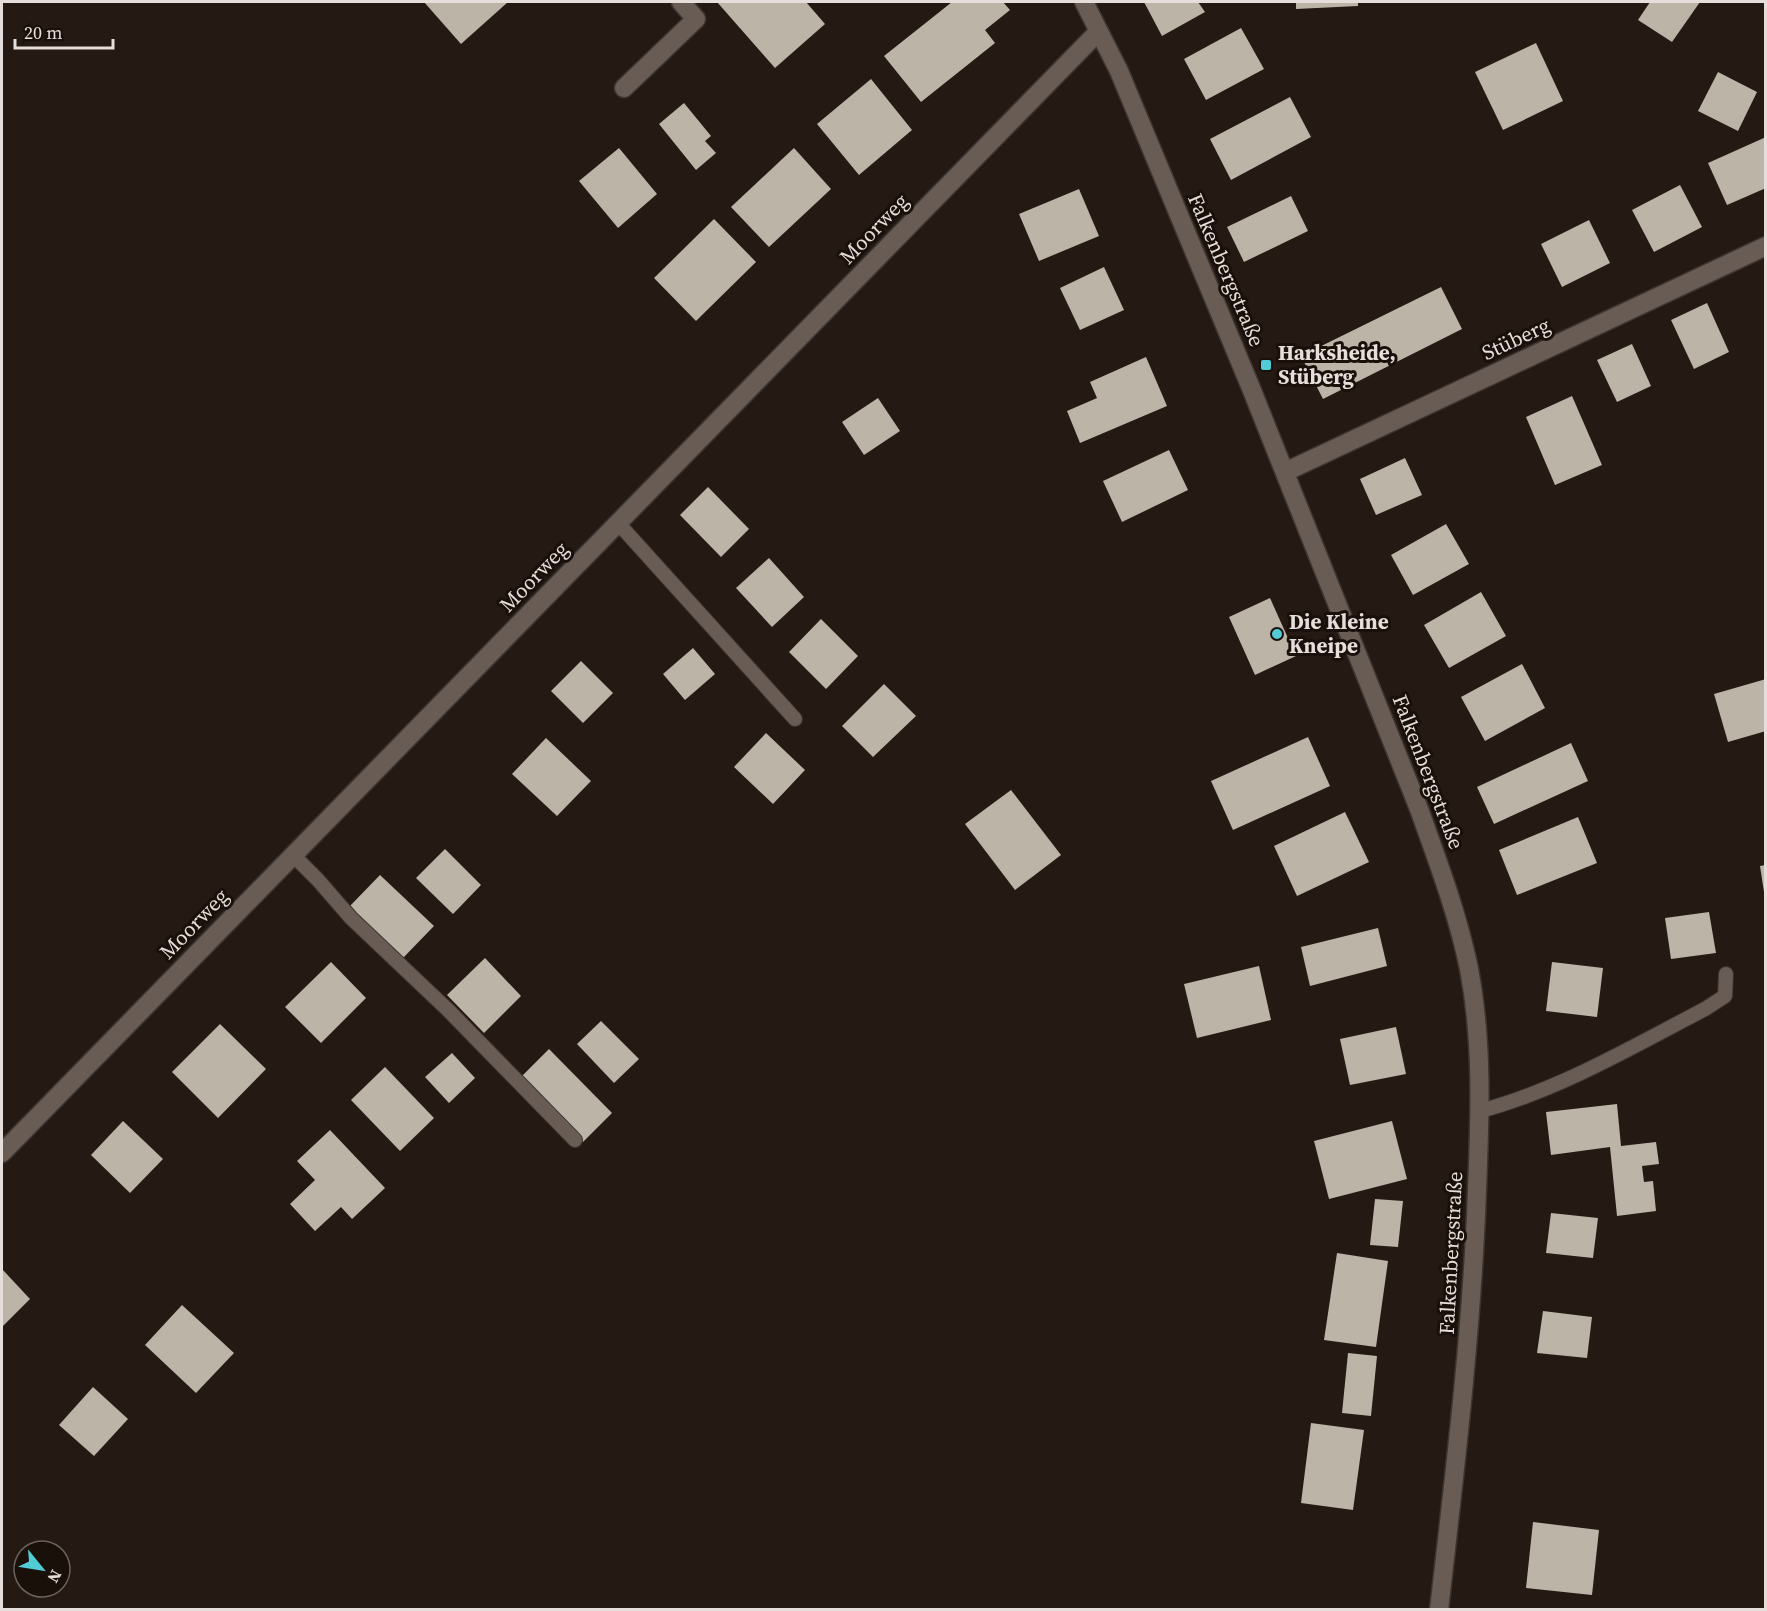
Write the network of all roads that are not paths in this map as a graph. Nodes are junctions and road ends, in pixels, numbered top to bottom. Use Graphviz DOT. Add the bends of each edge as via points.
graph roads {
  1 [pos="681,2"];
  2 [pos="1084,2"];
  3 [pos="1098,32"];
  4 [pos="624,88"];
  5 [pos="1766,246"];
  6 [pos="1286,472"];
  7 [pos="618,523"];
  8 [pos="795,719"];
  9 [pos="293,855"];
  10 [pos="1726,974"];
  11 [pos="1480,1111"];
  12 [pos="575,1140"];
  13 [pos="2,1153"];
  14 [pos="1439,1610"];
  1 -- 4 [label="street" via="696,18"];
  2 -- 3 [label="street, Falkenbergstraße"];
  3 -- 6 [label="street, Falkenbergstraße" via="1119,71"];
  3 -- 7 [label="street, Moorweg"];
  5 -- 6 [label="street, Stüberg"];
  6 -- 11 [label="street, Falkenbergstraße" via="1440,865 1469,970"];
  7 -- 8 [label="lane"];
  7 -- 9 [label="street, Moorweg"];
  9 -- 12 [label="lane" via="351,918"];
  9 -- 13 [label="street, Moorweg"];
  10 -- 11 [label="lane" via="1725,996 1705,1009 1564,1080 1517,1101"];
  11 -- 14 [label="street, Falkenbergstraße" via="1475,1262 1465,1388"];
}
